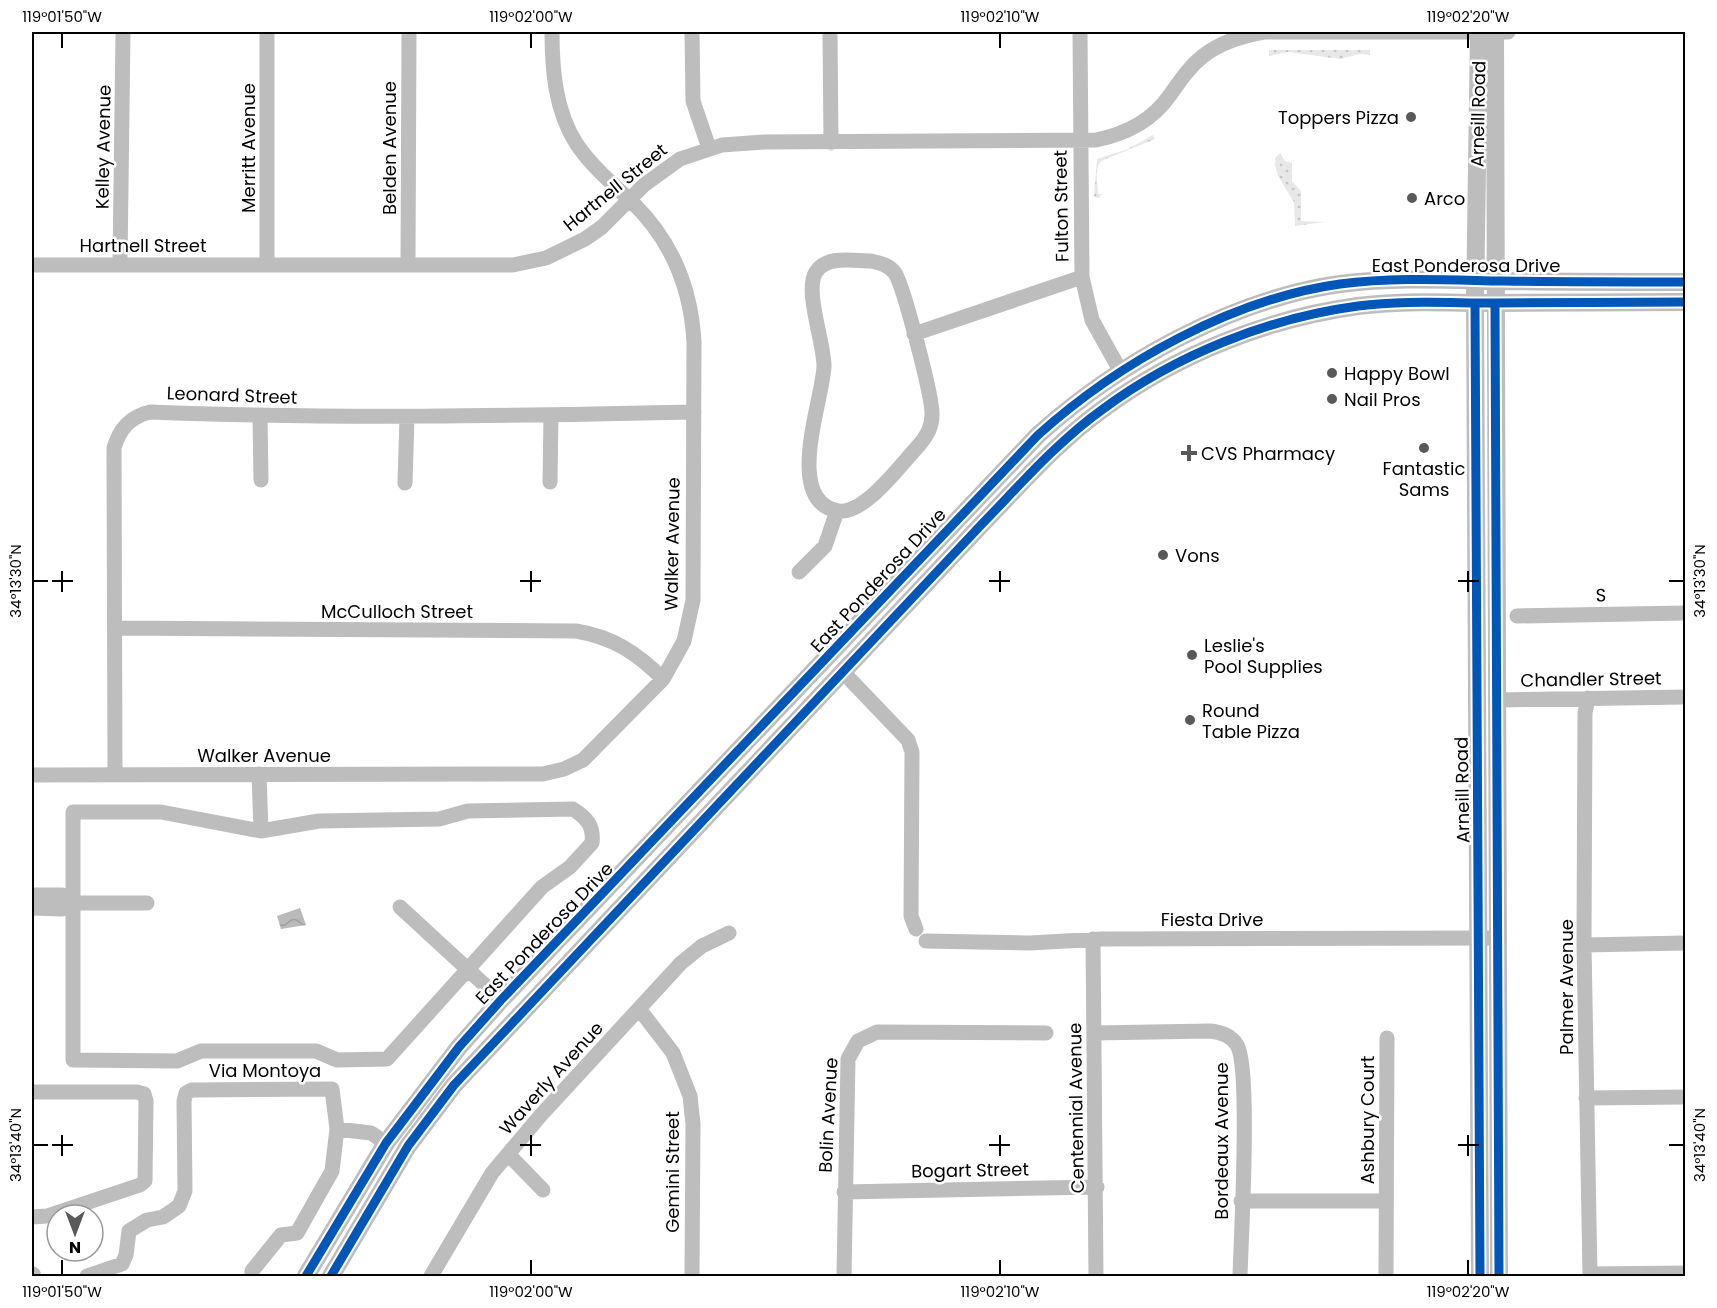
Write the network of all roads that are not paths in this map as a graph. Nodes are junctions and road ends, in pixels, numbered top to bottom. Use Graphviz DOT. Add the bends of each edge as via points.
graph roads {
  1 [pos="123,32"];
  2 [pos="267,32"];
  3 [pos="409,32"];
  4 [pos="552,32"];
  5 [pos="692,32"];
  6 [pos="830,32"];
  7 [pos="1080,32"];
  8 [pos="1479,32"];
  9 [pos="1495,32"];
  10 [pos="1508,32"];
  11 [pos="1080,141"];
  12 [pos="831,143"];
  13 [pos="709,148"];
  14 [pos="630,200"];
  15 [pos="120,263"];
  16 [pos="32,265"];
  17 [pos="267,265"];
  18 [pos="408,265"];
  19 [pos="1082,277"];
  20 [pos="1476,279"];
  21 [pos="1495,281"];
  22 [pos="1686,282"];
  23 [pos="1686,302"];
  24 [pos="1476,303"];
  25 [pos="1495,303"];
  26 [pos="1241,313"];
  27 [pos="914,334"];
  28 [pos="1208,348"];
  29 [pos="1120,372"];
  30 [pos="694,412"];
  31 [pos="550,415"];
  32 [pos="260,416"];
  33 [pos="407,417"];
  34 [pos="261,480"];
  35 [pos="550,482"];
  36 [pos="405,483"];
  37 [pos="837,511"];
  38 [pos="799,572"];
  39 [pos="1686,613"];
  40 [pos="1517,616"];
  41 [pos="116,628"];
  42 [pos="842,671"];
  43 [pos="663,679"];
  44 [pos="1686,697"];
  45 [pos="1588,698"];
  46 [pos="1498,700"];
  47 [pos="259,774"];
  48 [pos="32,775"];
  49 [pos="115,775"];
  50 [pos="261,831"];
  51 [pos="32,895"];
  52 [pos="73,903"];
  53 [pos="147,903"];
  54 [pos="400,907"];
  55 [pos="32,908"];
  56 [pos="729,933"];
  57 [pos="1480,938"];
  58 [pos="1499,938"];
  59 [pos="1093,939"];
  60 [pos="1686,943"];
  61 [pos="1584,945"];
  62 [pos="469,970"];
  63 [pos="501,1000"];
  64 [pos="640,1010"];
  65 [pos="1047,1033"];
  66 [pos="1094,1033"];
  67 [pos="1387,1038"];
  68 [pos="32,1092"];
  69 [pos="1686,1097"];
  70 [pos="1586,1098"];
  71 [pos="338,1129"];
  72 [pos="386,1143"];
  73 [pos="508,1154"];
  74 [pos="1097,1187"];
  75 [pos="543,1190"];
  76 [pos="844,1192"];
  77 [pos="1241,1201"];
  78 [pos="1386,1201"];
  79 [pos="32,1217"];
  80 [pos="1686,1273"];
  81 [pos="1590,1275"];
  82 [pos="87,1276"];
  83 [pos="252,1276"];
  84 [pos="306,1276"];
  85 [pos="331,1276"];
  86 [pos="431,1276"];
  87 [pos="692,1276"];
  88 [pos="844,1276"];
  89 [pos="1096,1276"];
  90 [pos="1240,1276"];
  91 [pos="1386,1276"];
  92 [pos="1480,1276"];
  93 [pos="1500,1276"];
  1 -- 15 [label="street, Kelley Avenue"];
  2 -- 17 [label="street, Merritt Avenue"];
  3 -- 18 [label="street, Belden Avenue"];
  4 -- 14 [label="street, Walker Avenue" via="557,94 571,132 594,165"];
  5 -- 13 [label="street" via="693,101"];
  6 -- 12 [label="street"];
  7 -- 11 [label="street, Fulton Street"];
  8 -- 9 [label="street, Hartnell Street"];
  8 -- 11 [label="street, Hartnell Street" via="1264,32 1241,37 1202,56 1185,72 1164,104 1141,123 1112,137"];
  8 -- 20 [label="main road, Arneill Road"];
  9 -- 10 [label="street, Hartnell Street"];
  9 -- 21 [label="main road, Arneill Road"];
  11 -- 12 [label="street, Hartnell Street"];
  11 -- 19 [label="street, Fulton Street"];
  12 -- 13 [label="street, Hartnell Street" via="752,143"];
  13 -- 14 [label="street, Hartnell Street" via="666,168"];
  14 -- 18 [label="street, Hartnell Street" via="585,239 546,258 513,265"];
  14 -- 30 [label="street, Walker Avenue" via="657,231 684,283 693,325"];
  15 -- 16 [label="street, Hartnell Street"];
  15 -- 17 [label="street, Hartnell Street"];
  17 -- 18 [label="street, Hartnell Street"];
  19 -- 27 [label="street"];
  19 -- 29 [label="street, Fulton Street" via="1092,320"];
  20 -- 21 [label="main road, East Ponderosa Drive"];
  20 -- 24 [label="main road, Arneill Road"];
  20 -- 26 [label="main road, East Ponderosa Drive" via="1412,278 1337,285 1292,294"];
  21 -- 22 [label="main road, East Ponderosa Drive"];
  21 -- 25 [label="main road, Arneill Road"];
  23 -- 25 [label="main road, East Ponderosa Drive"];
  24 -- 25 [label="main road, East Ponderosa Drive"];
  24 -- 28 [label="main road, East Ponderosa Drive" via="1388,303 1340,309 1264,328"];
  24 -- 57 [label="main road, Arneill Road"];
  25 -- 46 [label="main road, Arneill Road"];
  26 -- 28 [label="main road" via="1237,321 1215,331"];
  26 -- 29 [label="main road, East Ponderosa Drive" via="1198,327"];
  27 -- 37 [label="street" via="932,410 927,434 866,502 851,510"];
  27 -- 37 [label="street" via="896,274 885,264 827,262 815,273 812,289 824,362 809,450 810,482 819,500"];
  28 -- 42 [label="main road, East Ponderosa Drive" via="1131,390 1053,450"];
  29 -- 63 [label="main road, East Ponderosa Drive" via="1038,435"];
  30 -- 31 [label="street, Leonard Street"];
  30 -- 43 [label="street, Walker Avenue" via="693,600 684,640"];
  31 -- 33 [label="street, Leonard Street"];
  31 -- 35 [label="street"];
  32 -- 33 [label="street, Leonard Street"];
  32 -- 34 [label="street"];
  32 -- 41 [label="street, Leonard Street" via="150,412 134,417 122,429 114,448"];
  33 -- 36 [label="street"];
  37 -- 38 [label="street" via="825,546"];
  39 -- 40 [label="street, S"];
  41 -- 43 [label="street, McCulloch Street" via="576,631 602,636 625,647"];
  41 -- 49 [label="street, Leonard Street"];
  42 -- 59 [label="street, Fiesta Drive" via="909,740 911,916 916,929 927,929 926,941 1030,943"];
  42 -- 85 [label="main road, East Ponderosa Drive" via="454,1085 408,1146"];
  43 -- 47 [label="street, Walker Avenue" via="591,753 554,772"];
  44 -- 45 [label="street, Chandler Street"];
  45 -- 46 [label="street, Chandler Street"];
  45 -- 61 [label="street, Palmer Avenue"];
  46 -- 58 [label="main road, Arneill Road"];
  47 -- 49 [label="street, Walker Avenue"];
  47 -- 50 [label="street"];
  48 -- 49 [label="street, Walker Avenue"];
  50 -- 52 [label="street" via="161,812 73,812"];
  50 -- 62 [label="street" via="319,821 439,819 468,811 573,809 583,815 590,824 591,843 570,867 542,887"];
  51 -- 52 [label="street" via="62,896"];
  52 -- 53 [label="street"];
  52 -- 55 [label="street" via="62,909"];
  52 -- 62 [label="street" via="73,1060 177,1060 201,1051 316,1051 337,1060 387,1059"];
  54 -- 62 [label="street"];
  56 -- 64 [label="street, Waverly Avenue" via="695,951"];
  57 -- 58 [label="street, Fiesta Drive"];
  57 -- 59 [label="street, Fiesta Drive"];
  57 -- 92 [label="main road, Arneill Road"];
  58 -- 93 [label="main road, Arneill Road"];
  59 -- 66 [label="street, Centennial Avenue"];
  60 -- 61 [label="street"];
  61 -- 70 [label="street, Palmer Avenue"];
  62 -- 63 [label="street"];
  63 -- 72 [label="main road, East Ponderosa Drive" via="459,1047"];
  64 -- 73 [label="street, Waverly Avenue"];
  64 -- 87 [label="street, Gemini Street" via="673,1053 690,1095"];
  65 -- 76 [label="street, Bolin Avenue" via="877,1032 858,1041 848,1059"];
  66 -- 74 [label="street, Centennial Avenue"];
  66 -- 77 [label="street, Bordeaux Avenue" via="1210,1031 1226,1035 1237,1045 1244,1070"];
  67 -- 78 [label="street, Ashbury Court"];
  68 -- 79 [label="street" via="144,1095 146,1173 140,1185 47,1216"];
  69 -- 70 [label="street"];
  70 -- 81 [label="street, Palmer Avenue"];
  71 -- 72 [label="street" via="371,1133"];
  71 -- 82 [label="street, Via Montoya" via="332,1089 192,1090 184,1101 185,1191 178,1206 129,1231 122,1264"];
  71 -- 83 [label="street, Via Montoya" via="332,1172 297,1233 281,1235"];
  72 -- 84 [label="main road, East Ponderosa Drive"];
  73 -- 75 [label="street"];
  73 -- 86 [label="street, Waverly Avenue" via="468,1210"];
  74 -- 76 [label="street, Bogart Street"];
  74 -- 89 [label="street, Centennial Avenue"];
  76 -- 88 [label="street, Bolin Avenue"];
  77 -- 78 [label="street, Ashbury Court"];
  77 -- 90 [label="street, Bordeaux Avenue"];
  78 -- 91 [label="street, Ashbury Court"];
  80 -- 81 [label="street"];
}
